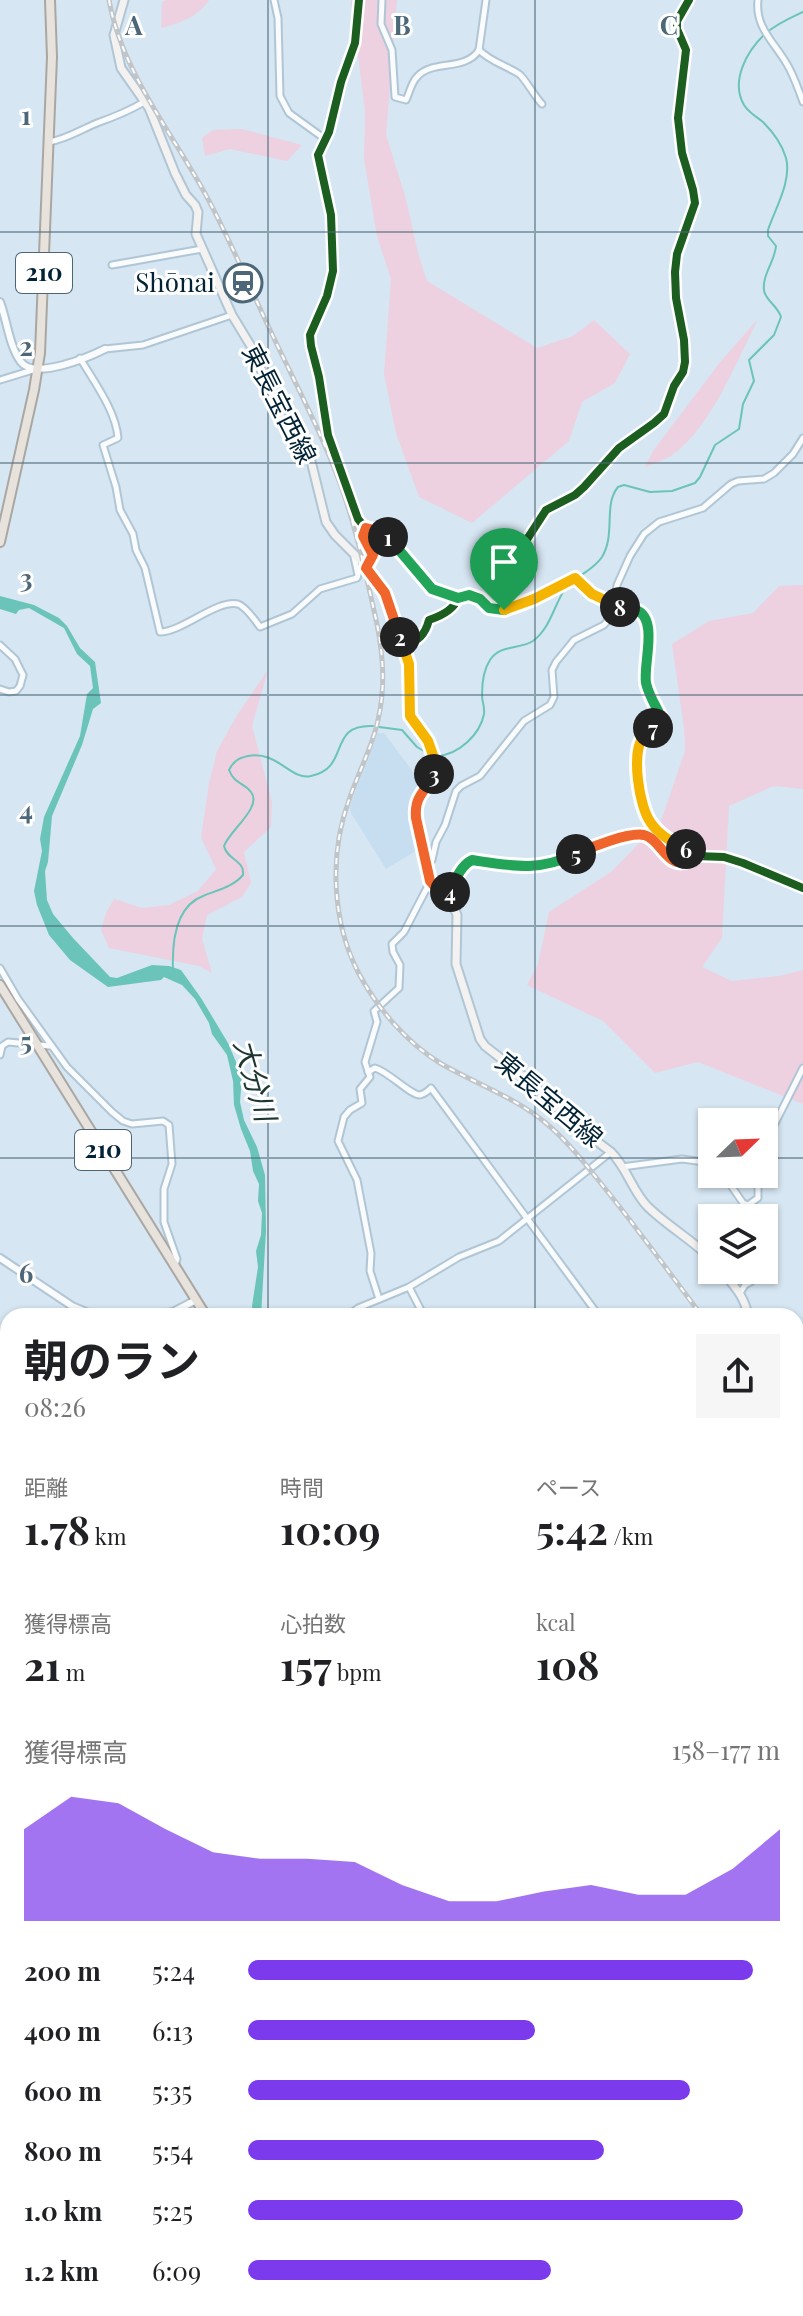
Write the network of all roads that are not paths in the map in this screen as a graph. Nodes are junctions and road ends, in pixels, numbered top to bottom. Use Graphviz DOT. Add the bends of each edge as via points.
graph roads {
  1 [pos="50,0"];
  2 [pos="124,0"];
  3 [pos="274,0"];
  4 [pos="359,0"];
  5 [pos="382,0"];
  6 [pos="486,0"];
  7 [pos="689,0"];
  8 [pos="758,0"];
  9 [pos="479,50"];
  10 [pos="144,102"];
  11 [pos="803,102"];
  12 [pos="542,104"];
  13 [pos="325,139"];
  14 [pos="49,142"];
  15 [pos="202,249"];
  16 [pos="112,265"];
  17 [pos="0,302"];
  18 [pos="232,315"];
  19 [pos="105,349"];
  20 [pos="80,358"];
  21 [pos="37,369"];
  22 [pos="0,380"];
  23 [pos="803,438"];
  24 [pos="366,528"];
  25 [pos="0,542"];
  26 [pos="353,552"];
  27 [pos="366,568"];
  28 [pos="458,598"];
  29 [pos="613,605"];
  30 [pos="504,610"];
  31 [pos="0,645"];
  32 [pos="404,647"];
  33 [pos="0,689"];
  34 [pos="696,856"];
  35 [pos="426,865"];
  36 [pos="430,881"];
  37 [pos="803,888"];
  38 [pos="446,899"];
  39 [pos="0,968"];
  40 [pos="0,985"];
  41 [pos="37,1043"];
  42 [pos="52,1046"];
  43 [pos="0,1055"];
  44 [pos="803,1068"];
  45 [pos="368,1072"];
  46 [pos="778,1117"];
  47 [pos="611,1152"];
  48 [pos="698,1162"];
  49 [pos="622,1167"];
  50 [pos="733,1188"];
  51 [pos="758,1188"];
  52 [pos="527,1218"];
  53 [pos="698,1248"];
  54 [pos="0,1258"];
  55 [pos="175,1266"];
  56 [pos="733,1284"];
  57 [pos="747,1284"];
  58 [pos="409,1287"];
  59 [pos="740,1293"];
  60 [pos="379,1299"];
  61 [pos="196,1300"];
  62 [pos="77,1308"];
  63 [pos="181,1308"];
  64 [pos="201,1308"];
  65 [pos="358,1308"];
  66 [pos="420,1308"];
  67 [pos="593,1308"];
  68 [pos="747,1308"];
  1 -- 14 [label="highway, 210"];
  2 -- 10 [label="main road, 東長宝西線" via="114,38 124,74"];
  3 -- 13 [label="street" via="280,96 289,113"];
  4 -- 13 [label="street" via="355,43"];
  5 -- 9 [label="street" via="395,97 406,100 413,80 424,71 466,62"];
  6 -- 9 [label="street"];
  7 -- 30 [label="street" via="677,21 686,50 678,118 695,203 675,272 683,372 664,414 619,448 575,495 546,510 522,547 485,558 503,593"];
  8 -- 11 [label="street" via="761,25 787,64"];
  9 -- 12 [label="street" via="523,77"];
  10 -- 14 [label="street"];
  10 -- 15 [label="main road, 東長宝西線" via="198,212 196,234"];
  13 -- 24 [label="street" via="318,155 331,215 333,271 310,335 311,346 328,435"];
  14 -- 21 [label="highway, 210"];
  15 -- 16 [label="street"];
  15 -- 18 [label="main road, 東長宝西線"];
  17 -- 21 [label="street" via="20,360"];
  18 -- 19 [label="street" via="143,345"];
  18 -- 26 [label="main road, 東長宝西線" via="280,415 311,461 326,522"];
  19 -- 20 [label="street"];
  20 -- 21 [label="street"];
  20 -- 26 [label="street" via="119,434 103,445 120,510 145,568 160,632 235,604 260,627 271,624 292,614 320,589 357,578"];
  21 -- 22 [label="street"];
  21 -- 25 [label="highway, 210"];
  23 -- 29 [label="street" via="764,479 738,481 703,508 651,527 630,556"];
  24 -- 27 [label="street" via="363,536 373,555"];
  24 -- 28 [label="street" via="389,538 432,589"];
  26 -- 27 [label="main road, 東長宝西線"];
  27 -- 32 [label="main road, 東長宝西線" via="385,593"];
  28 -- 30 [label="street" via="469,595 489,608"];
  28 -- 32 [label="street" via="447,612 429,620 416,642"];
  29 -- 30 [label="street" via="575,578"];
  29 -- 34 [label="street" via="645,617 645,681 661,717 638,750 644,808 657,830"];
  29 -- 35 [label="street" via="604,625 574,640 556,662 553,702 524,721 480,776 456,791"];
  31 -- 33 [label="street" via="23,675 16,691"];
  32 -- 35 [label="main road, 東長宝西線" via="410,672 408,710 434,758 432,780 420,792 415,808"];
  34 -- 37 [label="street" via="724,857"];
  34 -- 38 [label="street" via="677,862 640,834 537,867 472,860"];
  35 -- 36 [label="main road, 東長宝西線"];
  36 -- 38 [label="main road, 東長宝西線"];
  36 -- 45 [label="street" via="404,932 392,944 400,965 399,988 374,1011 377,1022 365,1062"];
  38 -- 47 [label="main road, 東長宝西線" via="457,915 456,964 480,1039"];
  39 -- 42 [label="street"];
  40 -- 41 [label="highway, 210"];
  41 -- 42 [label="street"];
  41 -- 43 [label="street" via="6,1043"];
  41 -- 55 [label="highway, 210"];
  42 -- 55 [label="street" via="119,1119 169,1125 172,1164 163,1192 164,1222"];
  44 -- 46 [label="street"];
  45 -- 52 [label="street" via="385,1071 415,1094 431,1088"];
  45 -- 60 [label="street" via="360,1089 362,1103 344,1117 338,1141 357,1180"];
  47 -- 49 [label="main road, 東長宝西線"];
  47 -- 52 [label="street"];
  48 -- 49 [label="street"];
  49 -- 53 [label="main road, 東長宝西線" via="648,1207"];
  50 -- 51 [label="street" via="748,1205 758,1198"];
  52 -- 58 [label="street" via="499,1241"];
  52 -- 67 [label="street"];
  54 -- 62 [label="street"];
  55 -- 61 [label="highway, 210"];
  56 -- 59 [label="main road"];
  57 -- 59 [label="street"];
  58 -- 60 [label="street"];
  58 -- 66 [label="street"];
  59 -- 68 [label="main road"];
  60 -- 65 [label="street"];
  61 -- 63 [label="street"];
  61 -- 64 [label="highway, 210"];
}
